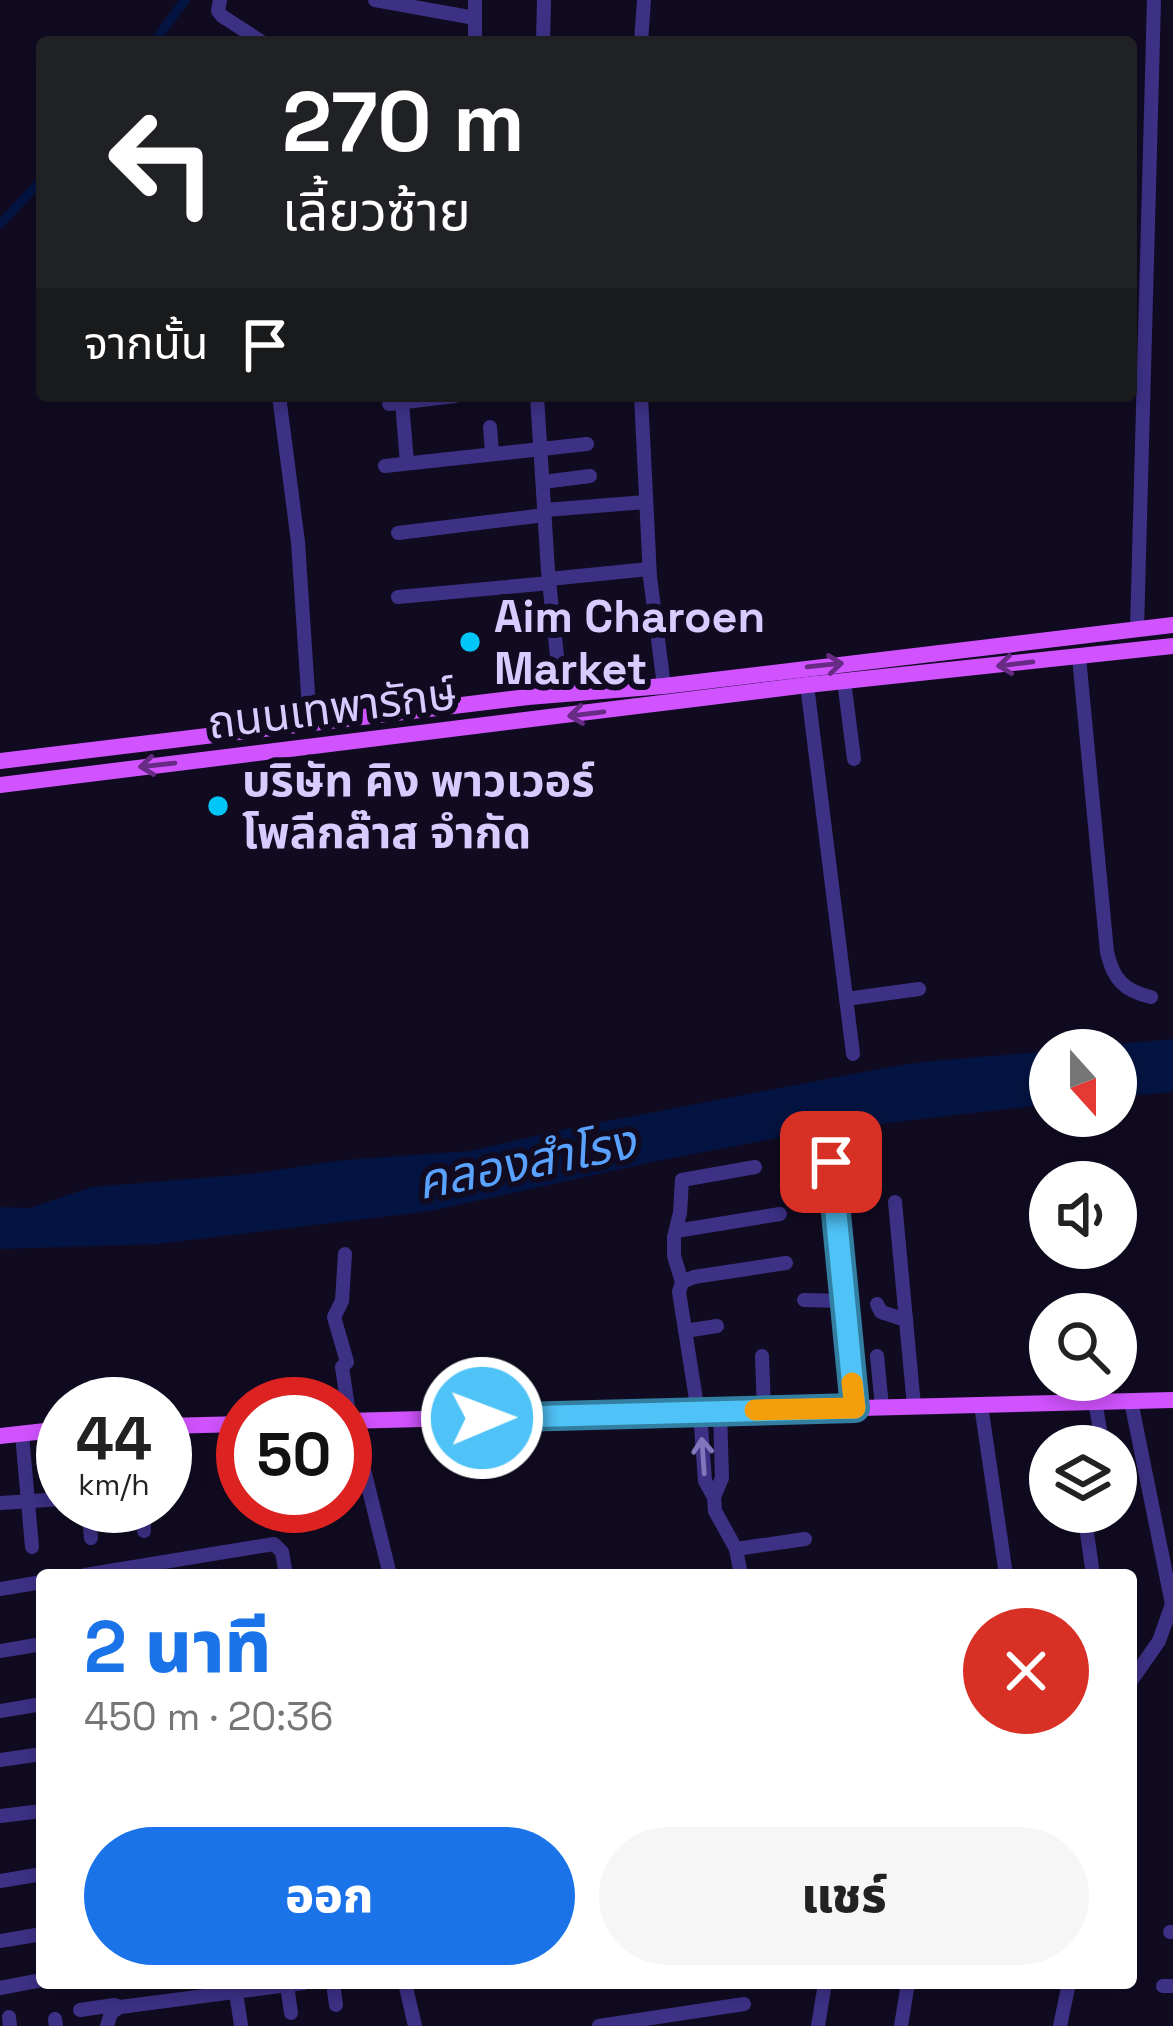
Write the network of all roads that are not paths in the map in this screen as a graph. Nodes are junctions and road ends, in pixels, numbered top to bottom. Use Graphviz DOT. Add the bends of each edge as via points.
graph roads {
  1 [pos="220,0"];
  2 [pos="375,0"];
  3 [pos="476,0"];
  4 [pos="544,0"];
  5 [pos="644,0"];
  6 [pos="1154,0"];
  7 [pos="475,19"];
  8 [pos="253,36"];
  9 [pos="475,36"];
  10 [pos="543,36"];
  11 [pos="641,36"];
  12 [pos="279,402"];
  13 [pos="404,402"];
  14 [pos="537,402"];
  15 [pos="641,402"];
  16 [pos="490,428"];
  17 [pos="587,444"];
  18 [pos="541,447"];
  19 [pos="492,453"];
  20 [pos="407,464"];
  21 [pos="385,466"];
  22 [pos="590,476"];
  23 [pos="543,482"];
  24 [pos="646,502"];
  25 [pos="545,513"];
  26 [pos="398,533"];
  27 [pos="649,569"];
  28 [pos="549,581"];
  29 [pos="398,597"];
  30 [pos="1173,626"];
  31 [pos="1137,630"];
  32 [pos="1173,646"];
  33 [pos="1079,657"];
  34 [pos="844,681"];
  35 [pos="664,686"];
  36 [pos="807,686"];
  37 [pos="561,694"];
  38 [pos="310,724"];
  39 [pos="854,759"];
  40 [pos="0,761"];
  41 [pos="0,785"];
  42 [pos="919,989"];
  43 [pos="1150,997"];
  44 [pos="846,999"];
  45 [pos="853,1054"];
  46 [pos="831,1162"];
  47 [pos="755,1167"];
  48 [pos="811,1187"];
  49 [pos="835,1196"];
  50 [pos="895,1202"];
  51 [pos="780,1214"];
  52 [pos="676,1231"];
  53 [pos="345,1254"];
  54 [pos="786,1263"];
  55 [pos="682,1282"];
  56 [pos="804,1300"];
  57 [pos="844,1301"];
  58 [pos="877,1304"];
  59 [pos="906,1320"];
  60 [pos="717,1326"];
  61 [pos="685,1331"];
  62 [pos="762,1356"];
  63 [pos="877,1356"];
  64 [pos="343,1377"];
  65 [pos="1173,1400"];
  66 [pos="1095,1401"];
  67 [pos="1131,1401"];
  68 [pos="1137,1401"];
  69 [pos="981,1405"];
  70 [pos="914,1406"];
  71 [pos="882,1407"];
  72 [pos="855,1408"];
  73 [pos="764,1410"];
  74 [pos="720,1411"];
  75 [pos="699,1412"];
  76 [pos="372,1420"];
  77 [pos="1100,1425"];
  78 [pos="36,1432"];
  79 [pos="22,1434"];
  80 [pos="0,1436"];
  81 [pos="714,1497"];
  82 [pos="36,1500"];
  83 [pos="28,1501"];
  84 [pos="0,1503"];
  85 [pos="372,1507"];
  86 [pos="91,1533"];
  87 [pos="1087,1533"];
  88 [pos="91,1538"];
  89 [pos="805,1539"];
  90 [pos="32,1547"];
  91 [pos="736,1550"];
  92 [pos="122,1569"];
  93 [pos="285,1569"];
  94 [pos="388,1569"];
  95 [pos="740,1569"];
  96 [pos="1005,1569"];
  97 [pos="1092,1569"];
  98 [pos="36,1583"];
  99 [pos="0,1588"];
  100 [pos="36,1646"];
  101 [pos="0,1651"];
  102 [pos="1137,1672"];
  103 [pos="36,1705"];
  104 [pos="0,1711"];
  105 [pos="36,1755"];
  106 [pos="0,1760"];
  107 [pos="36,1812"];
  108 [pos="0,1816"];
  109 [pos="36,1875"];
  110 [pos="0,1881"];
  111 [pos="36,1935"];
  112 [pos="0,1941"];
  113 [pos="36,1982"];
  114 [pos="0,1988"];
  115 [pos="262,1989"];
  116 [pos="294,1989"];
  117 [pos="334,1989"];
  118 [pos="406,1989"];
  119 [pos="824,1989"];
  120 [pos="907,1989"];
  121 [pos="1068,1989"];
  122 [pos="236,1993"];
  123 [pos="744,2004"];
  124 [pos="336,2005"];
  125 [pos="120,2007"];
  126 [pos="80,2010"];
  127 [pos="291,2013"];
  128 [pos="241,2025"];
  129 [pos="107,2026"];
  130 [pos="415,2026"];
  131 [pos="599,2026"];
  132 [pos="818,2026"];
  133 [pos="901,2026"];
  134 [pos="1060,2026"];
  1 -- 8 [label="street" via="222,16"];
  2 -- 7 [label="street"];
  3 -- 7 [label="street"];
  4 -- 10 [label="street"];
  5 -- 11 [label="street"];
  6 -- 31 [label="street"];
  7 -- 9 [label="street"];
  12 -- 38 [label="street"];
  13 -- 20 [label="street" via="396,403"];
  14 -- 18 [label="street"];
  15 -- 24 [label="street"];
  16 -- 19 [label="street"];
  17 -- 18 [label="street"];
  18 -- 19 [label="street"];
  18 -- 23 [label="street"];
  19 -- 20 [label="street"];
  20 -- 21 [label="street"];
  22 -- 23 [label="street"];
  23 -- 25 [label="street"];
  24 -- 25 [label="street"];
  24 -- 27 [label="street"];
  25 -- 26 [label="street"];
  25 -- 28 [label="street"];
  27 -- 28 [label="street"];
  27 -- 35 [label="street"];
  28 -- 29 [label="street"];
  28 -- 37 [label="street"];
  30 -- 31 [label="main road, ถนนเทพารักษ์"];
  35 -- 31 [label="main road, ถนนเทพารักษ์, one-way"];
  32 -- 33 [label="main road, ถนนเทพารักษ์"];
  33 -- 34 [label="main road, ถนนเทพารักษ์, one-way"];
  33 -- 43 [label="street" via="1107,952 1126,989"];
  34 -- 36 [label="main road, ถนนเทพารักษ์"];
  34 -- 39 [label="street"];
  35 -- 37 [label="main road, ถนนเทพารักษ์"];
  36 -- 41 [label="main road, ถนนเทพารักษ์, one-way"];
  36 -- 44 [label="street"];
  37 -- 38 [label="main road, ถนนเทพารักษ์"];
  38 -- 40 [label="main road, ถนนเทพารักษ์"];
  42 -- 44 [label="street"];
  44 -- 45 [label="street"];
  46 -- 49 [label="street"];
  47 -- 52 [label="street" via="682,1180"];
  48 -- 49 [label="street"];
  49 -- 57 [label="street"];
  50 -- 59 [label="street"];
  51 -- 52 [label="street"];
  52 -- 55 [label="street"];
  53 -- 64 [label="street" via="334,1317"];
  54 -- 55 [label="street"];
  55 -- 61 [label="street"];
  56 -- 57 [label="street"];
  57 -- 72 [label="street"];
  58 -- 59 [label="street"];
  59 -- 70 [label="street"];
  60 -- 61 [label="street"];
  61 -- 75 [label="street"];
  62 -- 73 [label="street"];
  63 -- 71 [label="street"];
  65 -- 68 [label="main road"];
  66 -- 69 [label="main road"];
  66 -- 77 [label="street"];
  67 -- 102 [label="street" via="1172,1604"];
  69 -- 70 [label="main road"];
  69 -- 96 [label="street"];
  70 -- 71 [label="main road"];
  71 -- 72 [label="main road"];
  72 -- 73 [label="main road"];
  73 -- 74 [label="main road"];
  74 -- 75 [label="main road"];
  74 -- 81 [label="street" via="722,1478"];
  75 -- 76 [label="main road"];
  81 -- 75 [label="street, one-way" via="705,1481"];
  78 -- 79 [label="main road"];
  79 -- 80 [label="main road"];
  79 -- 83 [label="street"];
  81 -- 91 [label="street"];
  82 -- 83 [label="street"];
  83 -- 84 [label="street"];
  83 -- 90 [label="street"];
  85 -- 94 [label="street"];
  86 -- 88 [label="street"];
  87 -- 97 [label="street"];
  89 -- 91 [label="street"];
  91 -- 95 [label="street"];
  92 -- 93 [label="street" via="274,1544"];
  98 -- 99 [label="street"];
  100 -- 101 [label="street"];
  103 -- 104 [label="street"];
  105 -- 106 [label="street"];
  107 -- 108 [label="street"];
  109 -- 110 [label="street"];
  111 -- 112 [label="street"];
  113 -- 114 [label="street"];
  115 -- 122 [label="street"];
  116 -- 127 [label="street"];
  117 -- 124 [label="street"];
  118 -- 130 [label="street"];
  119 -- 132 [label="street"];
  120 -- 133 [label="street"];
  121 -- 134 [label="street"];
  122 -- 125 [label="street"];
  122 -- 128 [label="street"];
  123 -- 131 [label="street"];
  125 -- 126 [label="street"];
  125 -- 129 [label="street"];
}
